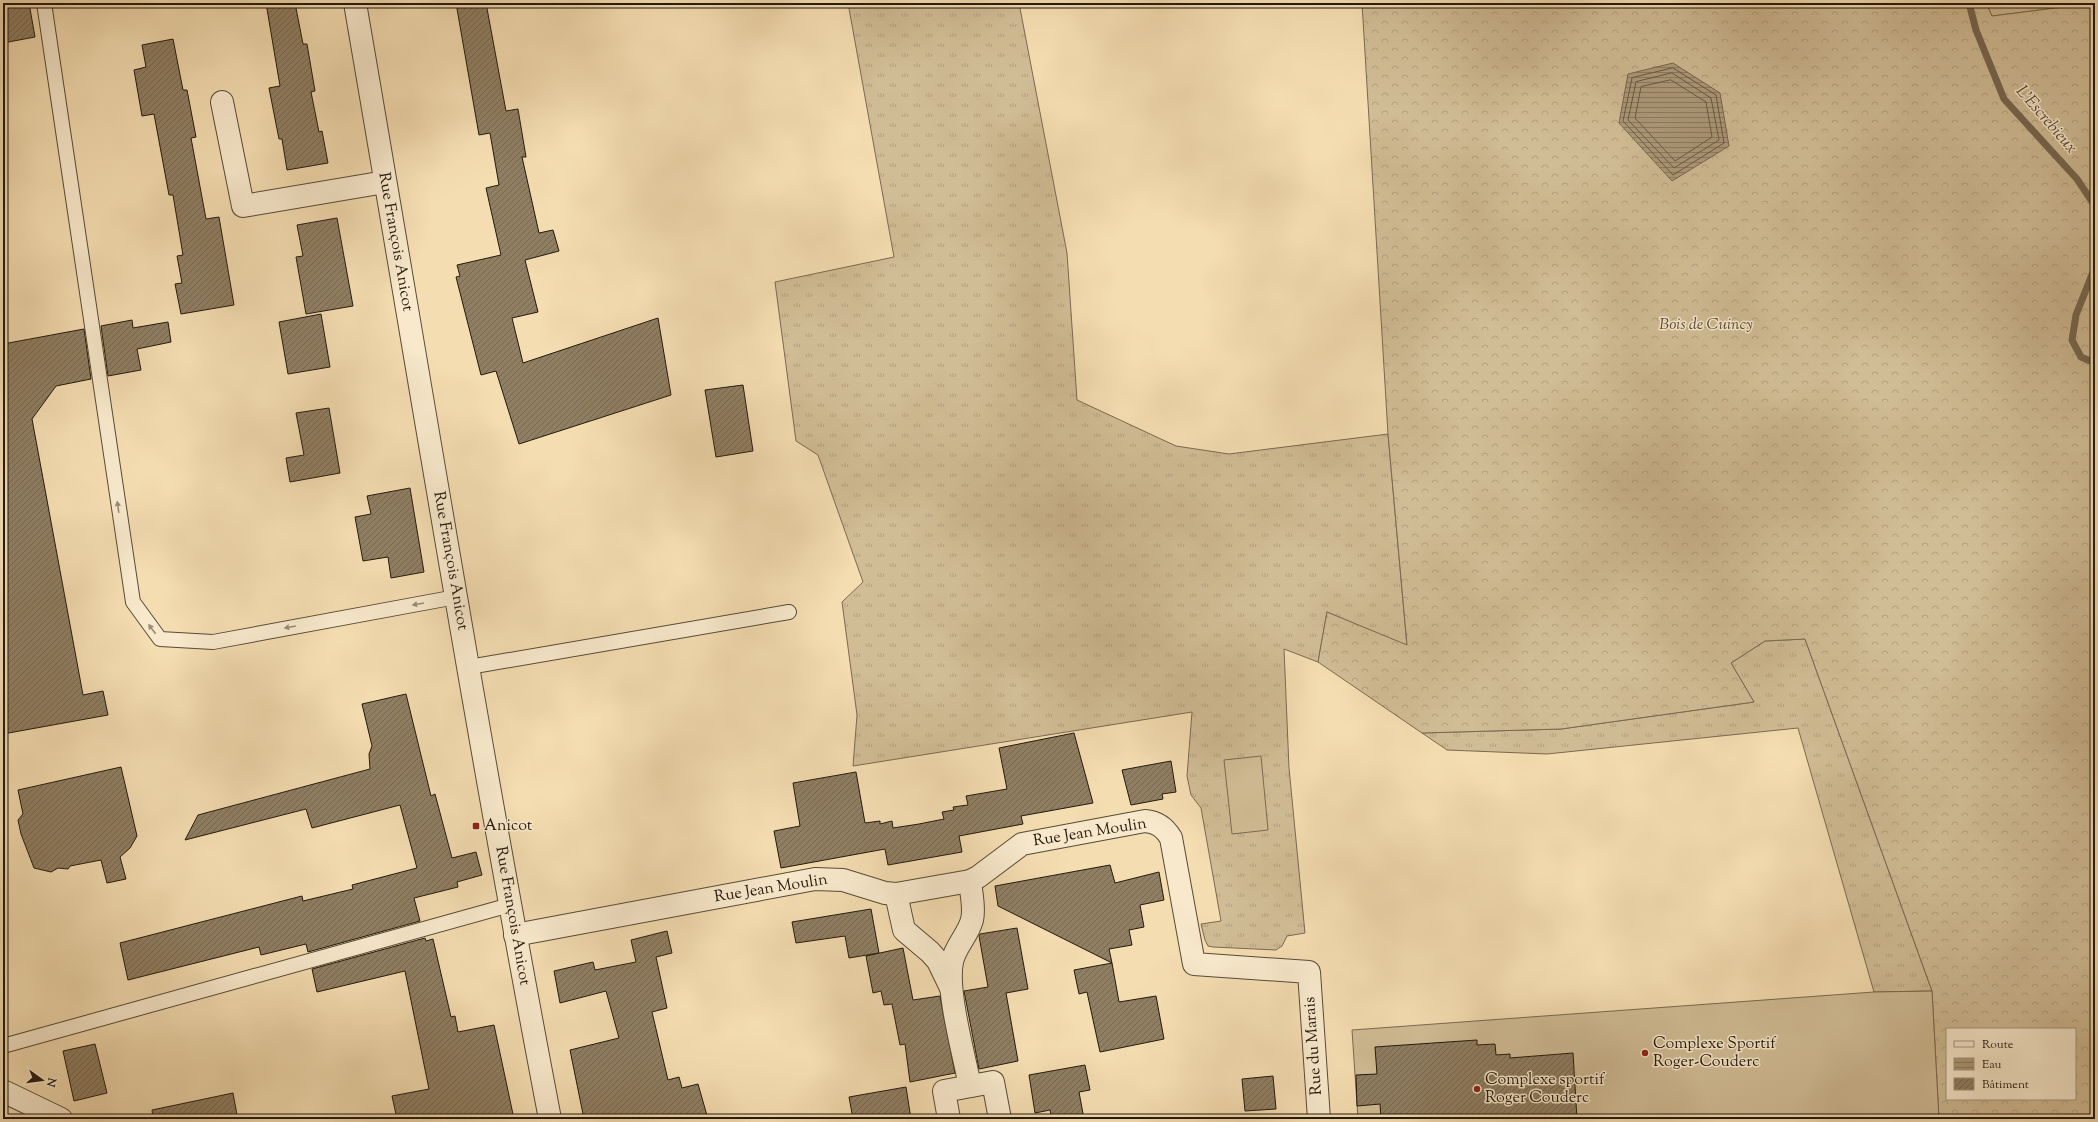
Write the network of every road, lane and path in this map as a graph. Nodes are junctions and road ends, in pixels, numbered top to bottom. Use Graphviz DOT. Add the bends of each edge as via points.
graph roads {
  1 [pos="44,3"];
  2 [pos="356,3"];
  3 [pos="222,102"];
  4 [pos="385,182"];
  5 [pos="456,597"];
  6 [pos="789,612"];
  7 [pos="469,667"];
  8 [pos="970,881"];
  9 [pos="896,894"];
  10 [pos="510,905"];
  11 [pos="515,935"];
  12 [pos="1309,972"];
  13 [pos="952,991"];
  14 [pos="3,1046"];
  15 [pos="970,1086"];
  16 [pos="3,1091"];
  17 [pos="61,1119"];
  18 [pos="550,1119"];
  19 [pos="949,1119"];
  20 [pos="1000,1119"];
  21 [pos="1319,1119"];
  5 -- 1 [label="lane, one-way" via="213,642 160,639 133,602"];
  2 -- 4 [label="street, Rue François Anicot"];
  3 -- 4 [label="street" via="243,206"];
  4 -- 5 [label="street, Rue François Anicot"];
  5 -- 7 [label="street, Rue François Anicot"];
  6 -- 7 [label="lane"];
  7 -- 10 [label="street, Rue François Anicot"];
  8 -- 9 [label="street, Rue Jean Moulin"];
  8 -- 12 [label="street, Rue Jean Moulin" via="1022,844 1145,821 1152,822 1160,825 1171,838 1194,964"];
  8 -- 13 [label="street" via="972,920 952,962"];
  9 -- 11 [label="street, Rue Jean Moulin" via="843,880 814,879"];
  9 -- 13 [label="street" via="904,930 938,961"];
  10 -- 11 [label="street, Rue François Anicot"];
  10 -- 14 [label="lane"];
  11 -- 18 [label="street, Rue François Anicot"];
  12 -- 21 [label="street, Rue du Marais"];
  13 -- 15 [label="street"];
  15 -- 19 [label="street" via="944,1091"];
  15 -- 20 [label="street" via="993,1082"];
  16 -- 17 [label="street"];
}
